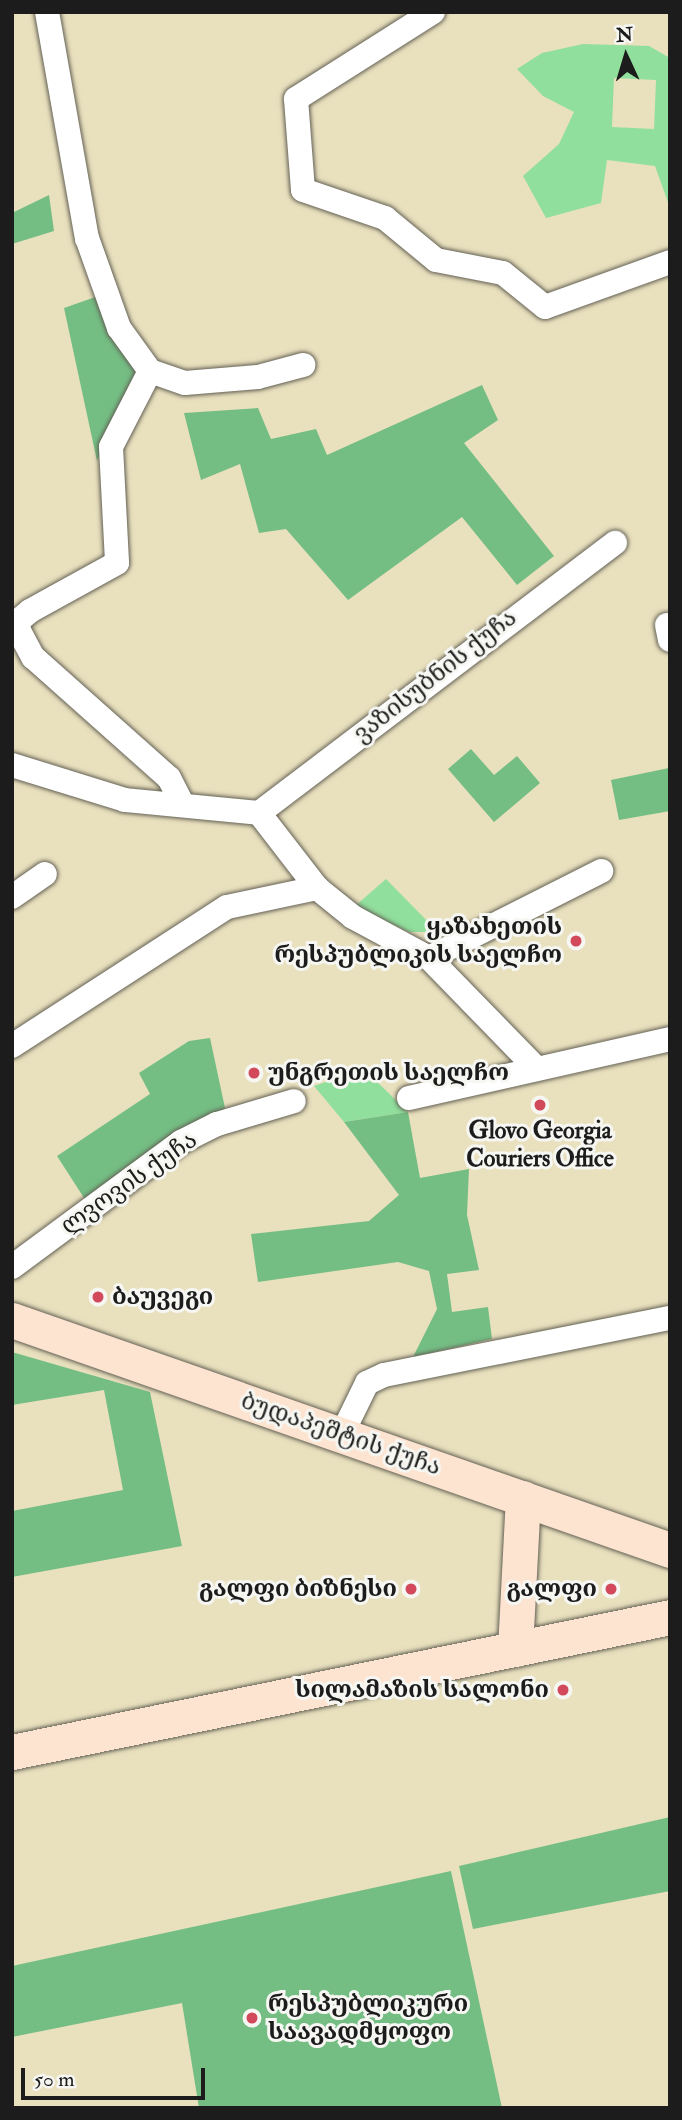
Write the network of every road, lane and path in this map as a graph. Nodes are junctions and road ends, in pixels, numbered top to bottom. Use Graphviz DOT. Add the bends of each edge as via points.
graph roads {
  1 [pos="47,12"];
  2 [pos="433,12"];
  3 [pos="670,262"];
  4 [pos="303,365"];
  5 [pos="150,371"];
  6 [pos="615,542"];
  7 [pos="12,765"];
  8 [pos="181,802"];
  9 [pos="259,813"];
  10 [pos="601,871"];
  11 [pos="45,874"];
  12 [pos="317,888"];
  13 [pos="12,897"];
  14 [pos="429,958"];
  15 [pos="670,1039"];
  16 [pos="12,1046"];
  17 [pos="535,1067"];
  18 [pos="409,1098"];
  19 [pos="294,1101"];
  20 [pos="12,1267"];
  21 [pos="670,1318"];
  22 [pos="17,1324"];
  23 [pos="342,1434"];
  24 [pos="523,1498"];
  25 [pos="670,1550"];
  26 [pos="670,1617"];
  27 [pos="515,1649"];
  28 [pos="12,1752"];
  1 -- 5 [label="street" via="87,238 119,328"];
  2 -- 3 [label="street" via="296,99 303,190 385,218 436,260 503,272 545,307"];
  4 -- 5 [label="street" via="258,377 184,383"];
  5 -- 8 [label="street" via="111,447 117,564 18,621 33,657 169,778"];
  6 -- 9 [label="street, ვაზისუბნის ქუჩა"];
  7 -- 8 [label="street" via="125,800"];
  8 -- 9 [label="street"];
  9 -- 12 [label="street"];
  10 -- 14 [label="street"];
  11 -- 13 [label="street"];
  12 -- 14 [label="street" via="353,917"];
  12 -- 16 [label="street" via="227,907"];
  14 -- 17 [label="street"];
  15 -- 17 [label="street"];
  17 -- 18 [label="street"];
  19 -- 20 [label="street, ლვოვის ქუჩა" via="217,1124 181,1142"];
  21 -- 23 [label="street" via="384,1374 367,1383"];
  22 -- 23 [label="main road, ბუდაპეშტის ქუჩა"];
  23 -- 24 [label="main road, ბუდაპეშტის ქუჩა"];
  24 -- 25 [label="main road, ბუდაპეშტის ქუჩა"];
  24 -- 27 [label="main road"];
  26 -- 27 [label="main road"];
  27 -- 28 [label="main road"];
}
